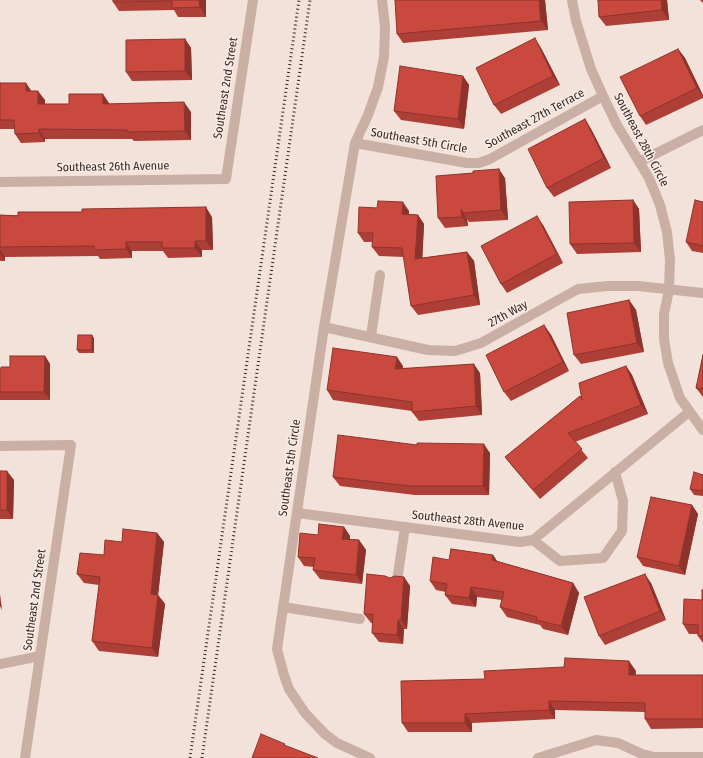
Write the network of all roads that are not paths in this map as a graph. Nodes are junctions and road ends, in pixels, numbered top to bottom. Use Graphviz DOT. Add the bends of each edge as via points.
graph roads {
  1 [pos="253,0"];
  2 [pos="382,0"];
  3 [pos="572,0"];
  4 [pos="603,96"];
  5 [pos="703,130"];
  6 [pos="355,143"];
  7 [pos="639,162"];
  8 [pos="479,163"];
  9 [pos="226,179"];
  10 [pos="0,182"];
  11 [pos="380,276"];
  12 [pos="669,290"];
  13 [pos="703,293"];
  14 [pos="324,327"];
  15 [pos="370,336"];
  16 [pos="689,412"];
  17 [pos="703,430"];
  18 [pos="0,446"];
  19 [pos="615,472"];
  20 [pos="297,513"];
  21 [pos="405,527"];
  22 [pos="533,540"];
  23 [pos="397,581"];
  24 [pos="283,607"];
  25 [pos="360,619"];
  26 [pos="40,656"];
  27 [pos="0,664"];
  28 [pos="703,757"];
  29 [pos="25,758"];
  30 [pos="370,758"];
  31 [pos="538,758"];
  1 -- 9 [label="street, Southeast 2nd Street"];
  2 -- 6 [label="street, Southeast 5th Circle" via="385,27 384,57 378,87"];
  3 -- 4 [label="street, Southeast 28th Circle" via="576,21"];
  4 -- 7 [label="street, Southeast 28th Circle"];
  4 -- 8 [label="street, Southeast 27th Terrace"];
  5 -- 7 [label="street"];
  6 -- 8 [label="street, Southeast 5th Circle"];
  6 -- 14 [label="street, Southeast 5th Circle"];
  7 -- 12 [label="street, Southeast 28th Circle" via="660,205 667,232 670,260"];
  9 -- 10 [label="street, Southeast 26th Avenue"];
  11 -- 15 [label="street"];
  12 -- 13 [label="street, 27th Way"];
  12 -- 15 [label="street, 27th Way" via="638,286 578,289 481,343 455,351 428,350"];
  12 -- 16 [label="street, Southeast 28th Circle" via="664,314 668,364 675,387"];
  14 -- 15 [label="street, 27th Way"];
  14 -- 20 [label="street, Southeast 5th Circle"];
  16 -- 17 [label="street, Southeast 28th Circle"];
  16 -- 19 [label="street, Southeast 28th Avenue"];
  18 -- 26 [label="street, Southeast 2nd Street" via="71,445"];
  19 -- 22 [label="street, Southeast 28th Avenue"];
  19 -- 22 [label="street" via="623,501 622,531 603,558 560,561"];
  20 -- 21 [label="street, Southeast 28th Avenue"];
  20 -- 24 [label="street, Southeast 5th Circle"];
  21 -- 22 [label="street, Southeast 28th Avenue" via="520,542"];
  21 -- 23 [label="street"];
  24 -- 25 [label="street"];
  24 -- 30 [label="street, Southeast 5th Circle" via="277,649 284,675 296,701 325,734 350,750"];
  26 -- 27 [label="street"];
  26 -- 29 [label="street, Southeast 2nd Street"];
  28 -- 31 [label="street" via="654,757 618,743 596,740"];
}
